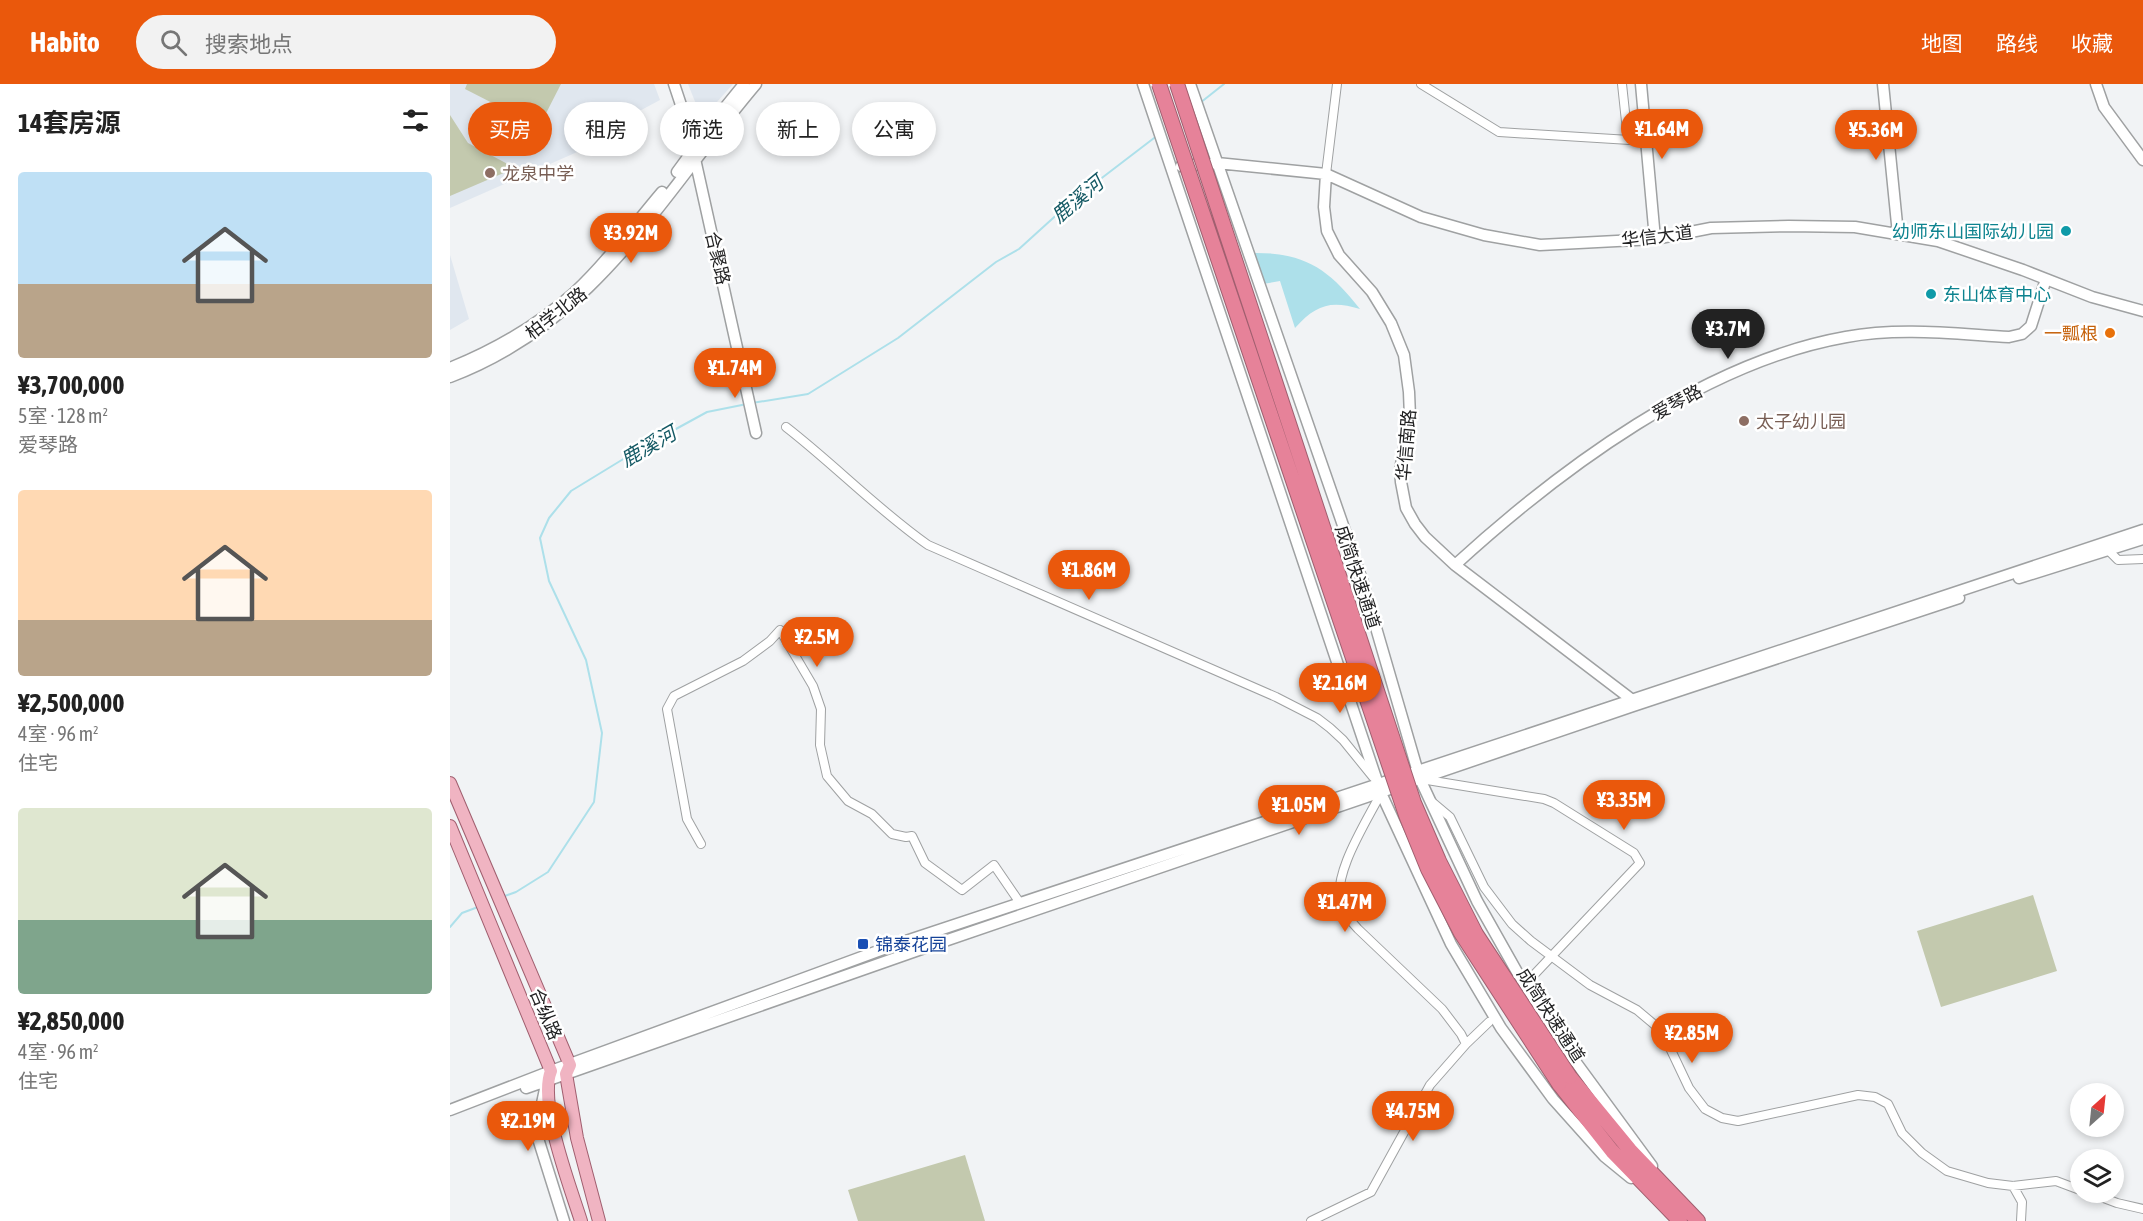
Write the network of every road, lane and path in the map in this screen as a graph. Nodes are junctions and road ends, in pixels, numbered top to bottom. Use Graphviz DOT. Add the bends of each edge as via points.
graph roads {
  1 [pos="674,84"];
  2 [pos="744,84"];
  3 [pos="756,84"];
  4 [pos="1143,84"];
  5 [pos="1159,84"];
  6 [pos="1186,84"];
  7 [pos="1337,84"];
  8 [pos="1421,84"];
  9 [pos="1622,84"];
  10 [pos="1641,84"];
  11 [pos="1883,84"];
  12 [pos="2096,84"];
  13 [pos="680,102"];
  14 [pos="731,102"];
  15 [pos="740,102"];
  16 [pos="1628,140"];
  17 [pos="1646,141"];
  18 [pos="693,156"];
  19 [pos="693,156"];
  20 [pos="694,156"];
  21 [pos="2143,160"];
  22 [pos="1217,163"];
  23 [pos="1172,167"];
  24 [pos="1326,174"];
  25 [pos="1898,234"];
  26 [pos="1655,239"];
  27 [pos="2046,279"];
  28 [pos="2143,311"];
  29 [pos="450,368"];
  30 [pos="450,377"];
  31 [pos="786,427"];
  32 [pos="756,433"];
  33 [pos="2143,530"];
  34 [pos="2143,539"];
  35 [pos="2107,549"];
  36 [pos="2143,559"];
  37 [pos="1455,565"];
  38 [pos="1632,703"];
  39 [pos="1419,775"];
  40 [pos="450,783"];
  41 [pos="1379,788"];
  42 [pos="1431,801"];
  43 [pos="450,826"];
  44 [pos="702,844"];
  45 [pos="1020,903"];
  46 [pos="1551,956"];
  47 [pos="1529,980"];
  48 [pos="1489,1022"];
  49 [pos="1466,1044"];
  50 [pos="568,1069"];
  51 [pos="549,1076"];
  52 [pos="1565,1081"];
  53 [pos="450,1110"];
  54 [pos="450,1118"];
  55 [pos="2013,1186"];
  56 [pos="2070,1186"];
  57 [pos="1658,1200"];
  58 [pos="2117,1203"];
  59 [pos="1683,1206"];
  60 [pos="2143,1209"];
  61 [pos="564,1221"];
  62 [pos="581,1221"];
  63 [pos="599,1221"];
  64 [pos="1311,1221"];
  65 [pos="1680,1221"];
  66 [pos="1698,1221"];
  67 [pos="2021,1221"];
  1 -- 13 [label="street, 合聚路"];
  2 -- 14 [label="street, 柏学北路"];
  3 -- 15 [label="street, 柏学北路"];
  4 -- 23 [label="street"];
  5 -- 52 [label="highway, 成简快速通道, bridge" via="1428,869 1461,933"];
  6 -- 22 [label="street"];
  6 -- 52 [label="highway, 成简快速通道, bridge" via="1414,803 1476,934"];
  7 -- 24 [label="street"];
  8 -- 16 [label="street" via="1499,132"];
  9 -- 16 [label="street"];
  10 -- 17 [label="street"];
  11 -- 25 [label="street"];
  12 -- 21 [label="street" via="2104,108"];
  16 -- 17 [label="street"];
  17 -- 26 [label="street"];
  18 -- 29 [label="street, 柏学北路" via="574,292 520,333"];
  19 -- 30 [label="street, 柏学北路" via="633,242 575,301 518,343"];
  20 -- 32 [label="street, 合聚路"];
  22 -- 23 [label="street, 华信大道"];
  22 -- 24 [label="street, 华信大道"];
  22 -- 39 [label="street" via="1363,583"];
  23 -- 41 [label="street"];
  24 -- 26 [label="street, 华信大道" via="1421,217 1484,235 1540,245"];
  24 -- 37 [label="street, 华信南路" via="1327,231 1339,255 1372,292 1404,355 1410,417 1400,470 1406,508 1425,537"];
  25 -- 26 [label="street, 华信大道" via="1855,227 1789,226 1712,228"];
  25 -- 27 [label="street, 华信大道" via="1938,241"];
  27 -- 28 [label="street, 华信大道"];
  27 -- 37 [label="street, 爱琴路" via="2031,326 2022,334 2009,337 1911,331 1846,337 1782,353 1735,372 1648,418 1588,456"];
  31 -- 41 [label="street" via="928,545 1317,718 1343,740"];
  33 -- 38 [label="street"];
  34 -- 35 [label="street"];
  35 -- 36 [label="street" via="2118,560"];
  35 -- 38 [label="street"];
  37 -- 38 [label="street, 华信南路"];
  38 -- 39 [label="street"];
  39 -- 41 [label="street"];
  39 -- 42 [label="street"];
  39 -- 46 [label="street" via="1554,803 1640,860"];
  40 -- 50 [label="main road"];
  41 -- 45 [label="street"];
  41 -- 49 [label="street" via="1341,872 1341,906 1347,917 1442,1009"];
  41 -- 50 [label="street"];
  41 -- 57 [label="street" via="1451,944 1501,1028 1589,1140"];
  42 -- 46 [label="street" via="1450,817 1484,887 1500,910"];
  42 -- 59 [label="street" via="1477,901 1517,972 1561,1042"];
  43 -- 51 [label="main road, 合纵路"];
  44 -- 45 [label="street" via="687,819 667,709 674,696 743,661 780,630 813,686 821,709 820,745 827,776 849,801 872,814 892,834 912,836 925,863 962,890 994,865"];
  45 -- 50 [label="street" via="897,944"];
  46 -- 47 [label="street"];
  46 -- 55 [label="street" via="1656,1026 1694,1095 1705,1109 1722,1118 1738,1121 1858,1095 1875,1097 1888,1104 1902,1133 1947,1171"];
  48 -- 49 [label="street"];
  49 -- 64 [label="street" via="1430,1085 1371,1192"];
  50 -- 51 [label="street"];
  50 -- 63 [label="main road" via="576,1138"];
  51 -- 53 [label="street"];
  51 -- 54 [label="street"];
  51 -- 61 [label="street" via="536,1132"];
  51 -- 62 [label="main road, 合纵路" via="553,1130"];
  52 -- 57 [label="highway, 成简快速通道" via="1612,1151"];
  52 -- 59 [label="highway, 成简快速通道"];
  55 -- 56 [label="street" via="2056,1181"];
  55 -- 67 [label="street" via="2022,1202"];
  57 -- 65 [label="highway, 成简快速通道"];
  58 -- 60 [label="street"];
  59 -- 66 [label="highway, 成简快速通道"];
}
